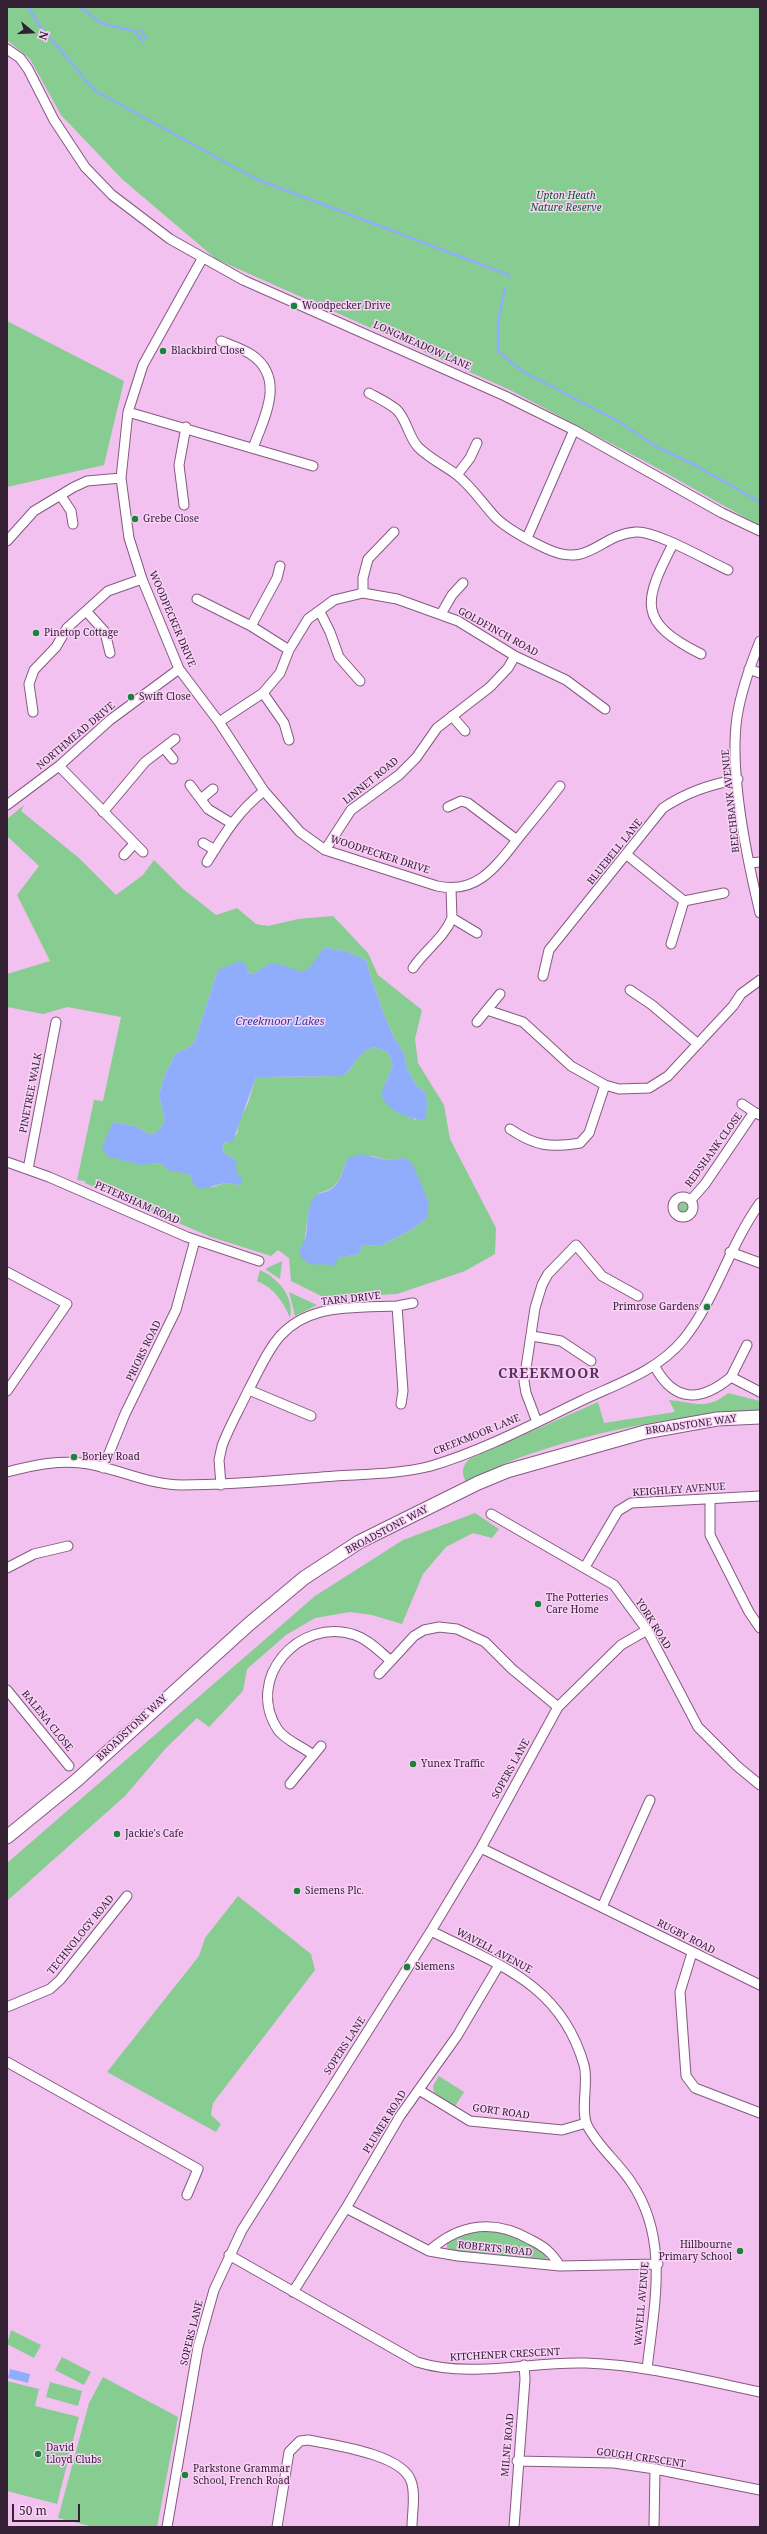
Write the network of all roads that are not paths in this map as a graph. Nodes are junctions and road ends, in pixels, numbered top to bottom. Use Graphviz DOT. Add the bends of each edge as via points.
graph roads {
  1 [pos="7,49"];
  2 [pos="202,259"];
  3 [pos="221,341"];
  4 [pos="369,393"];
  5 [pos="128,412"];
  6 [pos="186,427"];
  7 [pos="574,430"];
  8 [pos="477,443"];
  9 [pos="253,448"];
  10 [pos="313,466"];
  11 [pos="457,475"];
  12 [pos="121,478"];
  13 [pos="61,496"];
  14 [pos="184,505"];
  15 [pos="74,524"];
  16 [pos="394,532"];
  17 [pos="760,532"];
  18 [pos="527,538"];
  19 [pos="7,541"];
  20 [pos="673,544"];
  21 [pos="280,566"];
  22 [pos="728,570"];
  23 [pos="142,579"];
  24 [pos="463,583"];
  25 [pos="362,593"];
  26 [pos="197,599"];
  27 [pos="86,611"];
  28 [pos="320,612"];
  29 [pos="441,614"];
  30 [pos="250,626"];
  31 [pos="760,642"];
  32 [pos="289,650"];
  33 [pos="110,653"];
  34 [pos="701,654"];
  35 [pos="515,656"];
  36 [pos="179,668"];
  37 [pos="749,669"];
  38 [pos="760,673"];
  39 [pos="360,681"];
  40 [pos="263,694"];
  41 [pos="605,709"];
  42 [pos="33,712"];
  43 [pos="452,716"];
  44 [pos="219,722"];
  45 [pos="465,731"];
  46 [pos="175,739"];
  47 [pos="289,740"];
  48 [pos="164,748"];
  49 [pos="173,759"];
  50 [pos="59,766"];
  51 [pos="738,779"];
  52 [pos="190,785"];
  53 [pos="560,786"];
  54 [pos="213,789"];
  55 [pos="264,791"];
  56 [pos="458,791"];
  57 [pos="201,799"];
  58 [pos="458,801"];
  59 [pos="7,805"];
  60 [pos="448,807"];
  61 [pos="103,812"];
  62 [pos="230,823"];
  63 [pos="517,840"];
  64 [pos="203,843"];
  65 [pos="134,844"];
  66 [pos="215,850"];
  67 [pos="325,850"];
  68 [pos="143,852"];
  69 [pos="124,855"];
  70 [pos="627,856"];
  71 [pos="207,862"];
  72 [pos="760,862"];
  73 [pos="749,864"];
  74 [pos="451,889"];
  75 [pos="724,893"];
  76 [pos="684,901"];
  77 [pos="760,913"];
  78 [pos="452,918"];
  79 [pos="477,933"];
  80 [pos="671,944"];
  81 [pos="413,968"];
  82 [pos="543,976"];
  83 [pos="760,980"];
  84 [pos="630,990"];
  85 [pos="500,994"];
  86 [pos="487,1010"];
  87 [pos="56,1022"];
  88 [pos="476,1022"];
  89 [pos="698,1044"];
  90 [pos="605,1085"];
  91 [pos="742,1104"];
  92 [pos="757,1114"];
  93 [pos="510,1129"];
  94 [pos="7,1162"];
  95 [pos="28,1169"];
  96 [pos="691,1200"];
  97 [pos="760,1203"];
  98 [pos="570,1237"];
  99 [pos="195,1240"];
  100 [pos="576,1245"];
  101 [pos="730,1252"];
  102 [pos="259,1261"];
  103 [pos="760,1263"];
  104 [pos="7,1272"];
  105 [pos="638,1296"];
  106 [pos="413,1303"];
  107 [pos="397,1306"];
  108 [pos="532,1336"];
  109 [pos="747,1345"];
  110 [pos="592,1361"];
  111 [pos="655,1367"];
  112 [pos="731,1377"];
  113 [pos="249,1390"];
  114 [pos="7,1391"];
  115 [pos="760,1392"];
  116 [pos="401,1404"];
  117 [pos="311,1416"];
  118 [pos="760,1417"];
  119 [pos="537,1422"];
  120 [pos="103,1468"];
  121 [pos="7,1470"];
  122 [pos="221,1485"];
  123 [pos="760,1496"];
  124 [pos="710,1499"];
  125 [pos="491,1514"];
  126 [pos="68,1546"];
  127 [pos="585,1567"];
  128 [pos="7,1568"];
  129 [pos="760,1628"];
  130 [pos="647,1630"];
  131 [pos="390,1660"];
  132 [pos="379,1674"];
  133 [pos="7,1690"];
  134 [pos="558,1707"];
  135 [pos="321,1746"];
  136 [pos="312,1755"];
  137 [pos="69,1766"];
  138 [pos="290,1784"];
  139 [pos="760,1785"];
  140 [pos="650,1800"];
  141 [pos="7,1837"];
  142 [pos="481,1848"];
  143 [pos="127,1896"];
  144 [pos="602,1906"];
  145 [pos="431,1931"];
  146 [pos="692,1953"];
  147 [pos="499,1965"];
  148 [pos="760,1985"];
  149 [pos="7,2007"];
  150 [pos="7,2062"];
  151 [pos="419,2090"];
  152 [pos="760,2113"];
  153 [pos="586,2123"];
  154 [pos="187,2195"];
  155 [pos="346,2208"];
  156 [pos="429,2250"];
  157 [pos="229,2255"];
  158 [pos="658,2264"];
  159 [pos="560,2266"];
  160 [pos="293,2292"];
  161 [pos="524,2365"];
  162 [pos="647,2369"];
  163 [pos="760,2392"];
  164 [pos="517,2461"];
  165 [pos="655,2469"];
  166 [pos="760,2490"];
  167 [pos="167,2527"];
  168 [pos="277,2527"];
  169 [pos="412,2527"];
  170 [pos="514,2527"];
  171 [pos="654,2527"];
  1 -- 2 [label="street, LONGMEADOW LANE" via="20,58 54,120 86,167 112,195"];
  2 -- 5 [label="street, WOODPECKER DRIVE" via="144,365"];
  2 -- 7 [label="street, LONGMEADOW LANE" via="243,280 506,396"];
  3 -- 9 [label="street" via="253,355 267,373 271,387 270,401"];
  4 -- 11 [label="street" via="397,411 408,433 429,458"];
  5 -- 6 [label="street"];
  5 -- 12 [label="street, WOODPECKER DRIVE"];
  6 -- 9 [label="street"];
  6 -- 14 [label="street" via="179,465"];
  7 -- 17 [label="street, LONGMEADOW LANE"];
  7 -- 18 [label="street"];
  8 -- 11 [label="street" via="470,458"];
  9 -- 10 [label="street"];
  11 -- 18 [label="street" via="495,517 508,528"];
  12 -- 13 [label="street" via="87,481"];
  12 -- 23 [label="street, WOODPECKER DRIVE" via="129,538"];
  13 -- 15 [label="street" via="71,511"];
  13 -- 19 [label="street" via="34,511"];
  16 -- 25 [label="street" via="368,559"];
  18 -- 20 [label="street" via="546,549 565,554 593,551 619,534 637,532 653,535"];
  20 -- 22 [label="street"];
  20 -- 34 [label="street" via="651,593 653,612 665,633"];
  21 -- 30 [label="street" via="277,578"];
  23 -- 27 [label="street" via="108,591"];
  23 -- 36 [label="street, WOODPECKER DRIVE"];
  24 -- 29 [label="street, GOLDFINCH ROAD" via="452,595"];
  25 -- 28 [label="street, GOLDFINCH ROAD" via="334,600"];
  25 -- 29 [label="street, GOLDFINCH ROAD" via="397,598"];
  26 -- 30 [label="street"];
  27 -- 33 [label="street" via="105,632"];
  27 -- 42 [label="street" via="67,628 56,647 34,670 29,684"];
  28 -- 32 [label="street, GOLDFINCH ROAD" via="308,618"];
  28 -- 39 [label="street" via="338,657"];
  29 -- 35 [label="street, GOLDFINCH ROAD"];
  30 -- 32 [label="street"];
  31 -- 37 [label="street, BEECHBANK AVENUE"];
  32 -- 40 [label="street, GOLDFINCH ROAD" via="280,673"];
  35 -- 41 [label="street, GOLDFINCH ROAD" via="566,680"];
  35 -- 43 [label="street, LINNET ROAD" via="502,676"];
  36 -- 44 [label="street, WOODPECKER DRIVE"];
  36 -- 50 [label="street, NORTHMEAD DRIVE" via="110,720"];
  37 -- 38 [label="street"];
  37 -- 51 [label="street, BEECHBANK AVENUE" via="737,717 735,749"];
  40 -- 44 [label="street, GOLDFINCH ROAD"];
  40 -- 47 [label="street" via="284,723"];
  43 -- 45 [label="street"];
  43 -- 67 [label="street, LINNET ROAD" via="437,728 416,758 399,775 351,810"];
  44 -- 55 [label="street, WOODPECKER DRIVE"];
  46 -- 48 [label="street"];
  48 -- 49 [label="street"];
  48 -- 61 [label="street" via="145,762"];
  50 -- 59 [label="street, NORTHMEAD DRIVE"];
  50 -- 61 [label="street"];
  51 -- 70 [label="street, BLUEBELL LANE" via="708,785 681,796 663,808"];
  51 -- 73 [label="street, BEECHBANK AVENUE"];
  52 -- 57 [label="street"];
  53 -- 63 [label="street"];
  54 -- 57 [label="street"];
  55 -- 62 [label="street" via="248,803"];
  55 -- 67 [label="street, WOODPECKER DRIVE" via="300,832"];
  56 -- 58 [label="street"];
  57 -- 62 [label="street" via="208,809"];
  58 -- 60 [label="street"];
  58 -- 63 [label="street" via="468,804"];
  61 -- 65 [label="street"];
  62 -- 66 [label="street"];
  63 -- 74 [label="street" via="506,856 488,874 472,884"];
  64 -- 66 [label="street"];
  65 -- 68 [label="street"];
  65 -- 69 [label="street"];
  66 -- 71 [label="street"];
  67 -- 74 [label="street, WOODPECKER DRIVE"];
  70 -- 76 [label="street"];
  70 -- 82 [label="street, BLUEBELL LANE" via="549,950"];
  72 -- 73 [label="street"];
  73 -- 77 [label="street, BEECHBANK AVENUE"];
  74 -- 78 [label="street"];
  75 -- 76 [label="street"];
  76 -- 80 [label="street"];
  78 -- 79 [label="street"];
  78 -- 81 [label="street" via="444,932"];
  83 -- 89 [label="street" via="741,994"];
  84 -- 89 [label="street"];
  85 -- 86 [label="street"];
  86 -- 88 [label="street"];
  86 -- 90 [label="street" via="523,1022 571,1066"];
  87 -- 95 [label="street, PINETREE WALK"];
  89 -- 90 [label="street" via="668,1076 649,1088 619,1089"];
  90 -- 93 [label="street" via="589,1133 580,1143 542,1146"];
  91 -- 92 [label="street, REDSHANK CLOSE"];
  92 -- 96 [label="street, REDSHANK CLOSE"];
  94 -- 95 [label="street, PETERSHAM ROAD"];
  95 -- 99 [label="street, PETERSHAM ROAD"];
  97 -- 101 [label="street, CREEKMOOR LANE"];
  98 -- 100 [label="street"];
  99 -- 102 [label="street, PETERSHAM ROAD"];
  99 -- 120 [label="street, PRIORS ROAD" via="176,1310 125,1414"];
  100 -- 105 [label="street" via="602,1276"];
  100 -- 108 [label="street" via="548,1274 542,1285 535,1308"];
  101 -- 103 [label="street"];
  101 -- 111 [label="street, CREEKMOOR LANE" via="699,1317 683,1340"];
  104 -- 114 [label="street" via="67,1304"];
  106 -- 107 [label="street, TARN DRIVE"];
  107 -- 113 [label="street, TARN DRIVE" via="322,1311 293,1323 275,1339"];
  107 -- 116 [label="street" via="403,1390"];
  108 -- 110 [label="street" via="561,1341"];
  108 -- 119 [label="street" via="524,1381"];
  109 -- 112 [label="street"];
  111 -- 112 [label="street" via="661,1378 674,1391 687,1396 707,1393"];
  111 -- 119 [label="street, CREEKMOOR LANE"];
  112 -- 115 [label="street"];
  113 -- 117 [label="street"];
  113 -- 122 [label="street, TARN DRIVE" via="222,1446 219,1460"];
  118 -- 141 [label="street, BROADSTONE WAY" via="717,1419 645,1432 507,1471 359,1542 304,1578 248,1625 77,1780"];
  119 -- 122 [label="street, CREEKMOOR LANE" via="447,1461 412,1470"];
  120 -- 121 [label="street, CREEKMOOR LANE" via="75,1462 52,1462"];
  120 -- 122 [label="street, CREEKMOOR LANE" via="161,1483"];
  123 -- 124 [label="street, KEIGHLEY AVENUE"];
  124 -- 127 [label="street, KEIGHLEY AVENUE" via="631,1503 618,1511"];
  124 -- 129 [label="street" via="710,1535 749,1612"];
  125 -- 127 [label="street, YORK ROAD"];
  126 -- 128 [label="street" via="34,1554"];
  127 -- 130 [label="street, YORK ROAD" via="614,1585"];
  130 -- 134 [label="street, SOPERS LANE" via="622,1645"];
  130 -- 139 [label="street, YORK ROAD" via="698,1727"];
  131 -- 132 [label="street"];
  131 -- 134 [label="street" via="414,1636 424,1630 458,1628 484,1642"];
  131 -- 136 [label="street" via="371,1644 356,1636 330,1631 308,1636 283,1655 272,1673 271,1714 279,1731"];
  133 -- 137 [label="street, BALENA CLOSE"];
  134 -- 142 [label="street, SOPERS LANE"];
  135 -- 136 [label="street"];
  136 -- 138 [label="street"];
  140 -- 144 [label="street"];
  142 -- 144 [label="street, RUGBY ROAD"];
  142 -- 145 [label="street, SOPERS LANE"];
  143 -- 149 [label="street, TECHNOLOGY ROAD" via="60,1980 50,1989"];
  144 -- 146 [label="street, RUGBY ROAD"];
  145 -- 147 [label="street, WAVELL AVENUE"];
  145 -- 157 [label="street, SOPERS LANE" via="278,2170"];
  146 -- 148 [label="street, RUGBY ROAD"];
  146 -- 152 [label="street" via="680,1992 686,2076 695,2088"];
  147 -- 151 [label="street, PLUMER ROAD" via="457,2036"];
  147 -- 153 [label="street, WAVELL AVENUE" via="539,1991 560,2013 577,2043 585,2067"];
  150 -- 154 [label="street" via="198,2169"];
  151 -- 153 [label="street, GORT ROAD" via="470,2121 562,2130"];
  151 -- 155 [label="street, PLUMER ROAD" via="400,2116"];
  153 -- 158 [label="street, WAVELL AVENUE" via="631,2182 647,2209"];
  155 -- 156 [label="street, ROBERTS ROAD"];
  155 -- 160 [label="street, PLUMER ROAD"];
  156 -- 159 [label="street, ROBERTS ROAD" via="458,2256"];
  156 -- 159 [label="street, ROBERTS ROAD" via="442,2239 464,2230 495,2226 512,2229 552,2252"];
  157 -- 160 [label="street, KITCHENER CRESCENT"];
  157 -- 167 [label="street, SOPERS LANE" via="214,2290 198,2347"];
  158 -- 159 [label="street, ROBERTS ROAD"];
  158 -- 162 [label="street, WAVELL AVENUE"];
  160 -- 161 [label="street, KITCHENER CRESCENT" via="417,2362 456,2370"];
  161 -- 162 [label="street, KITCHENER CRESCENT" via="584,2363"];
  161 -- 164 [label="street, MILNE ROAD" via="525,2379"];
  162 -- 163 [label="street, KITCHENER CRESCENT"];
  164 -- 165 [label="street, GOUGH CRESCENT" via="589,2462"];
  164 -- 170 [label="street, MILNE ROAD"];
  165 -- 166 [label="street, GOUGH CRESCENT"];
  165 -- 171 [label="street"];
  168 -- 169 [label="street" via="289,2452 300,2441 308,2440 373,2455 399,2466 413,2487"];
}
